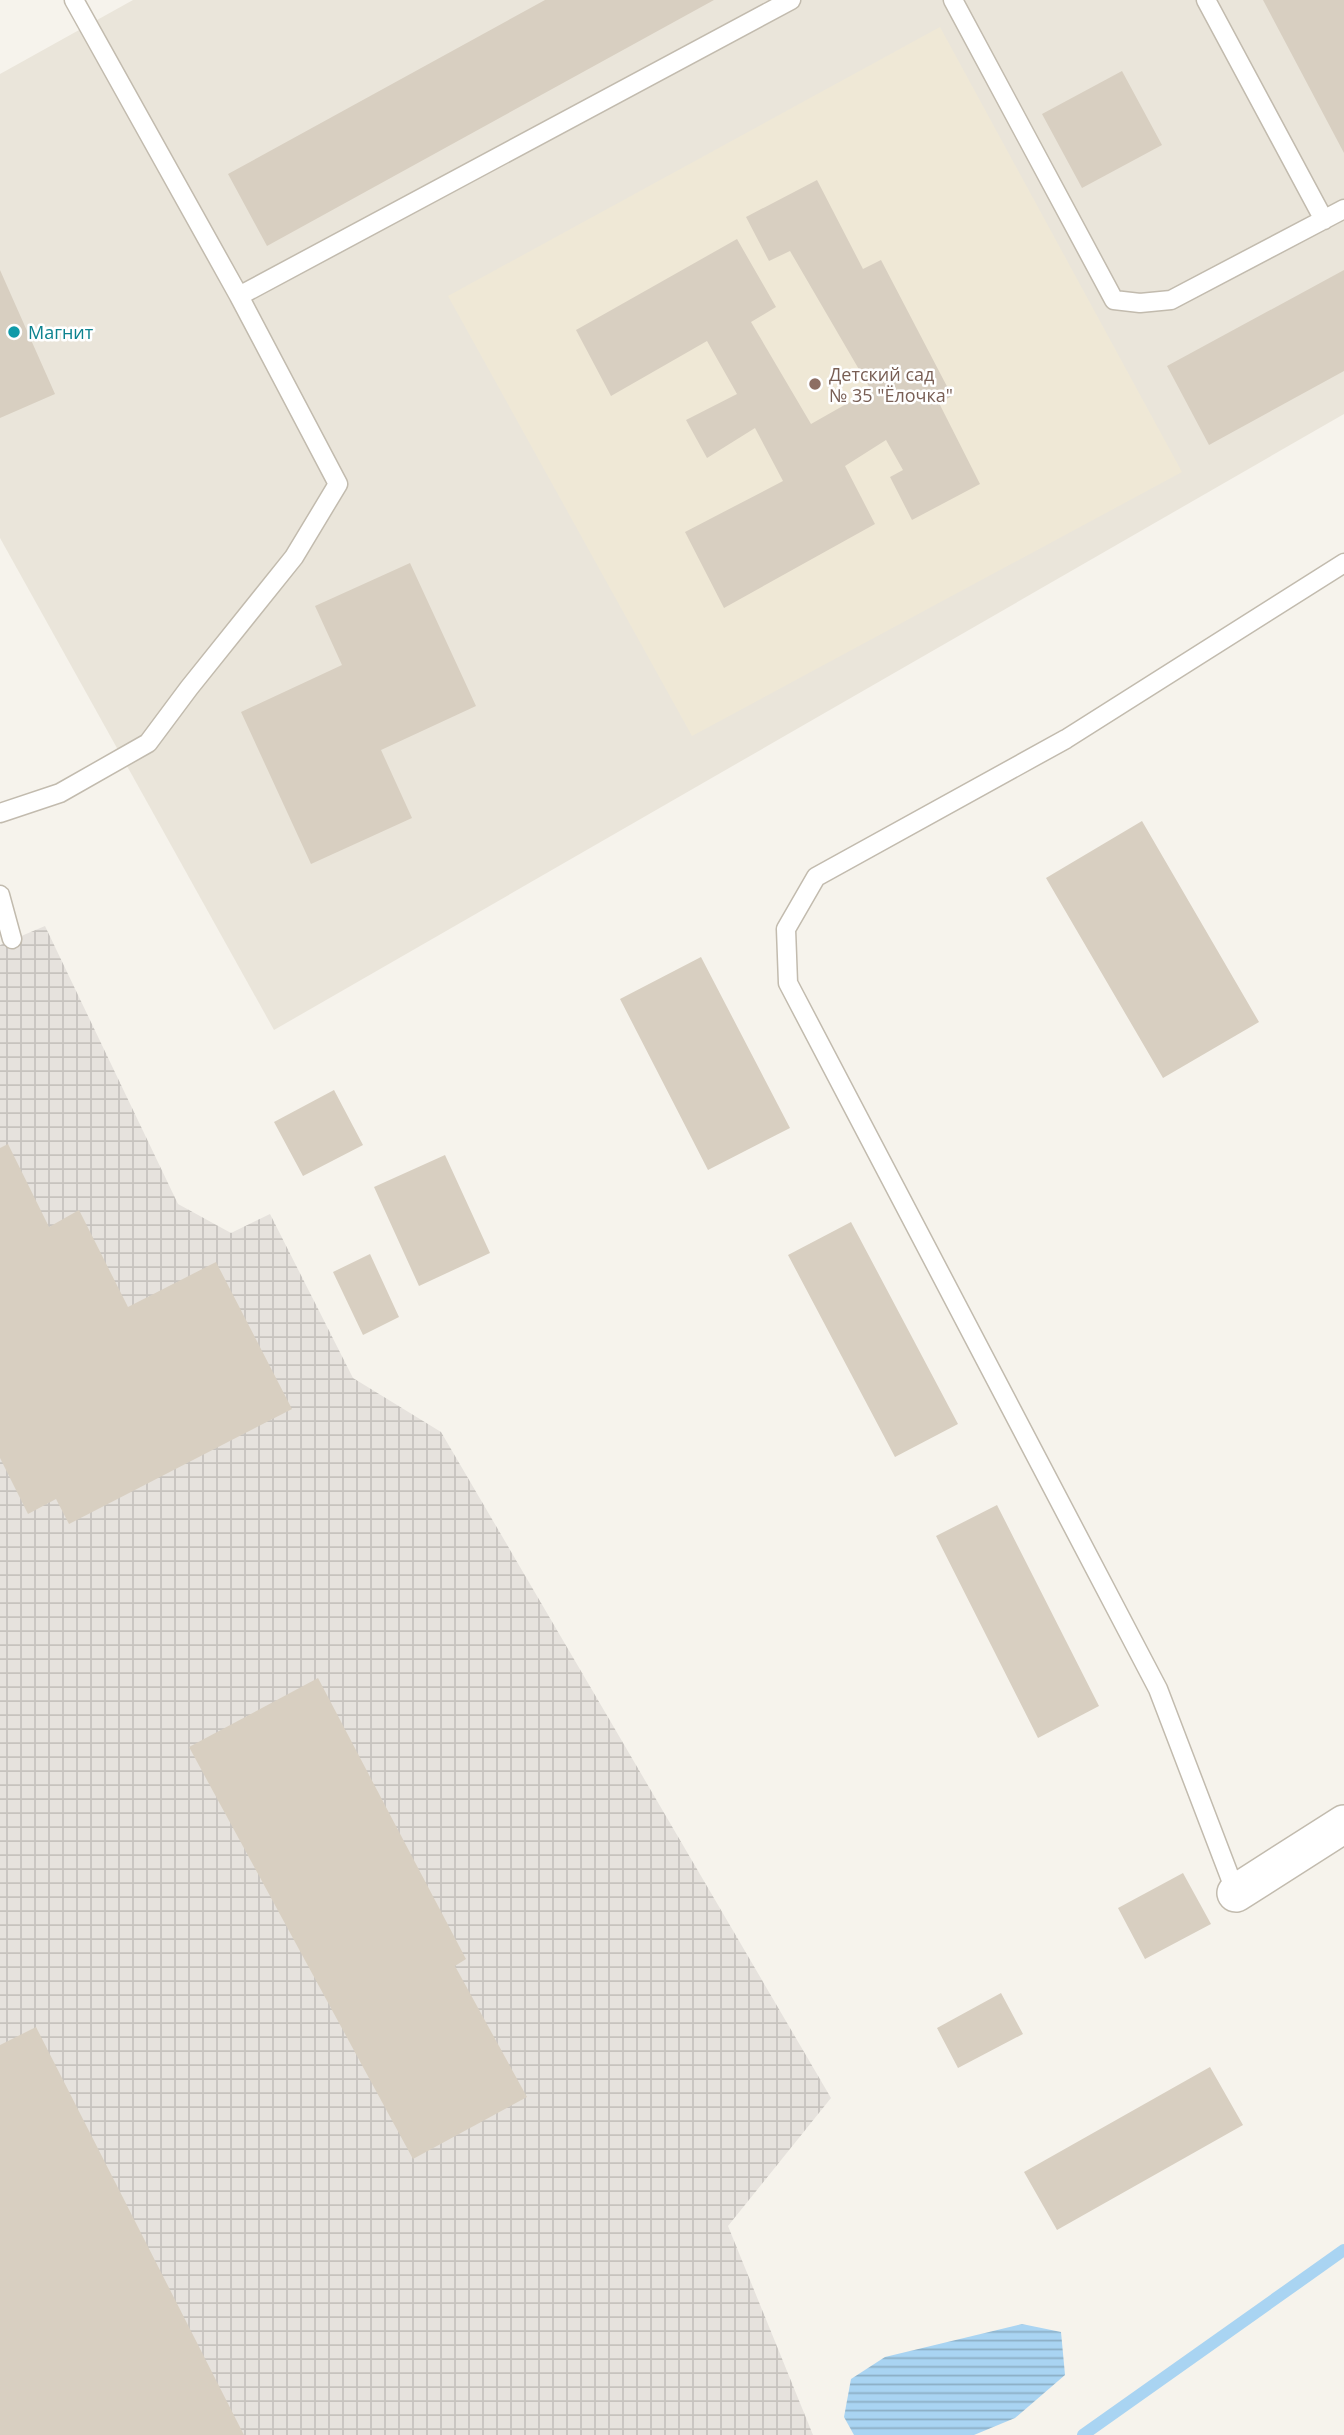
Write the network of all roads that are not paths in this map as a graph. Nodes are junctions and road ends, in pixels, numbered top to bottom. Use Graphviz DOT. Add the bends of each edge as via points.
graph roads {
  1 [pos="74,0"];
  2 [pos="791,0"];
  3 [pos="953,0"];
  4 [pos="1206,0"];
  5 [pos="1344,209"];
  6 [pos="1324,220"];
  7 [pos="239,296"];
  8 [pos="1344,563"];
  9 [pos="0,813"];
  10 [pos="0,895"];
  11 [pos="12,939"];
  12 [pos="1344,1824"];
  13 [pos="1236,1893"];
  1 -- 7 [label="lane"];
  2 -- 7 [label="lane"];
  3 -- 6 [label="lane" via="1114,300 1171,300"];
  4 -- 6 [label="lane"];
  5 -- 6 [label="lane"];
  7 -- 9 [label="lane" via="338,484 294,557 148,743 60,793"];
  8 -- 13 [label="lane" via="1066,739 816,877 786,929 788,984 1158,1689"];
  10 -- 11 [label="lane"];
  12 -- 13 [label="street"];
}
